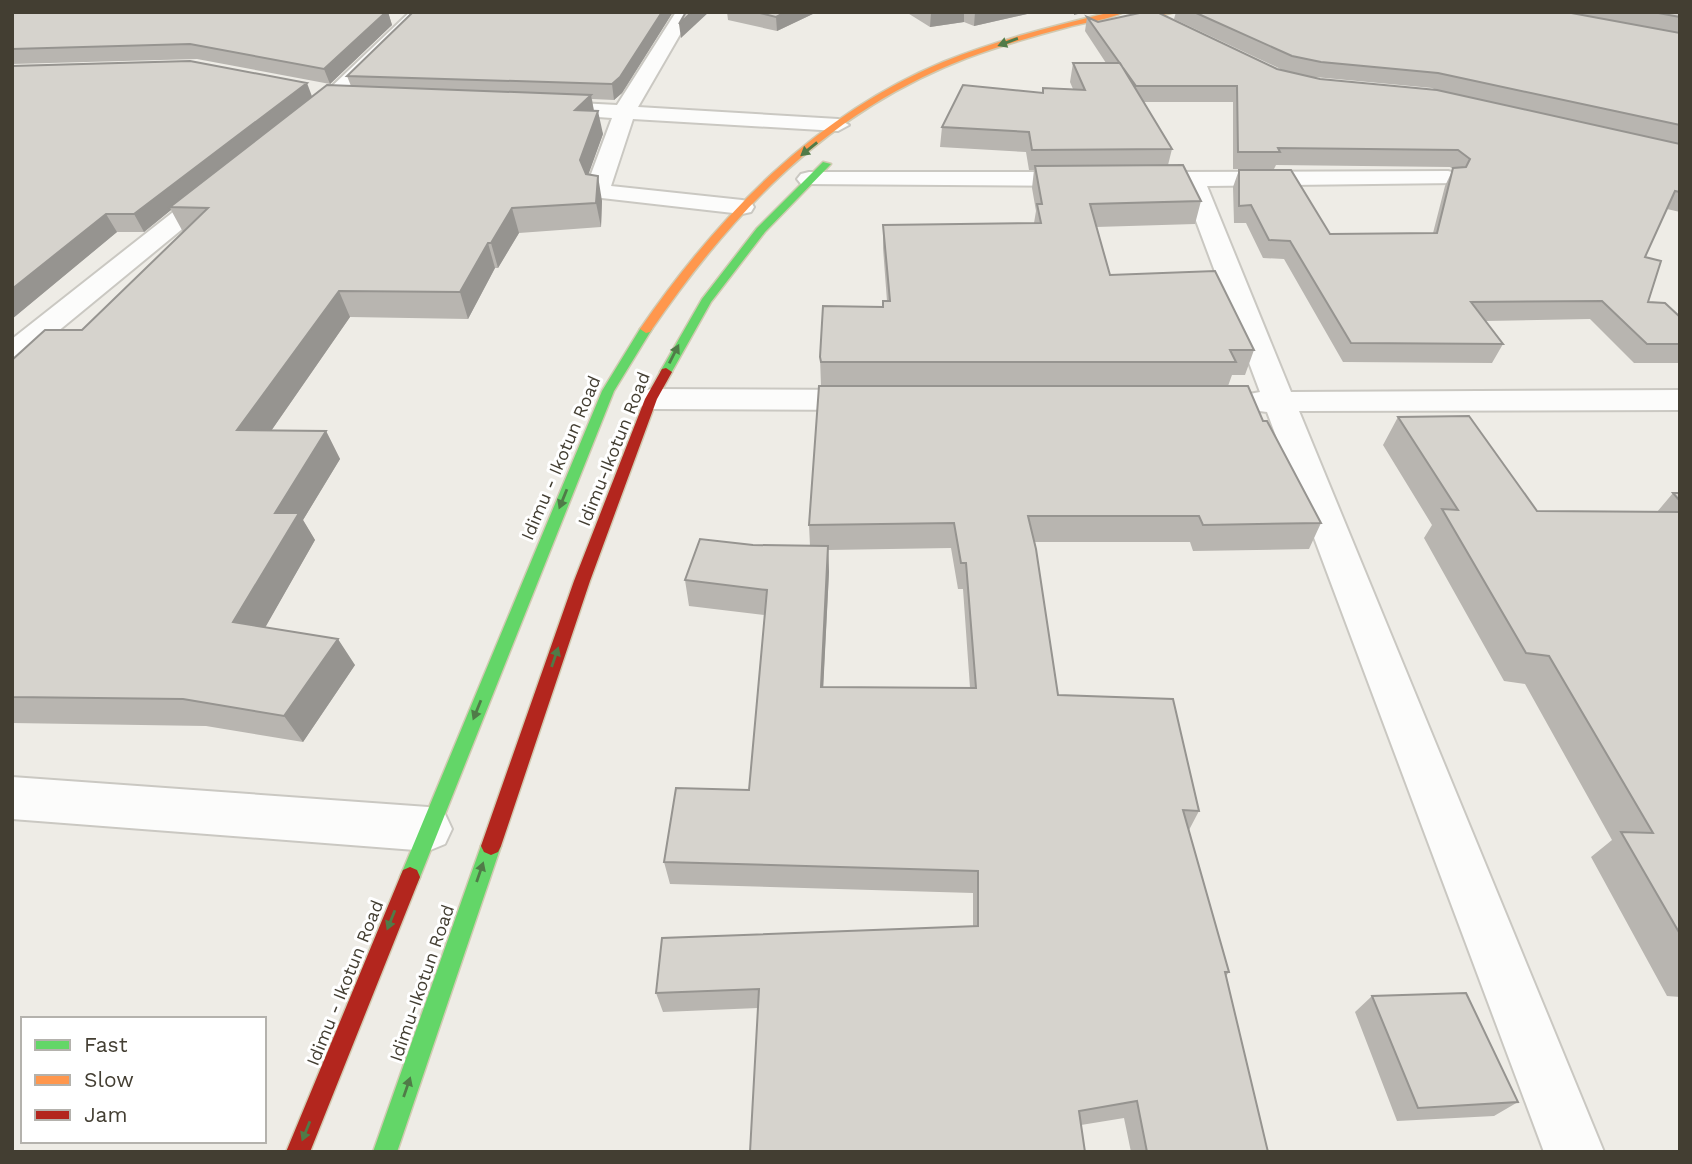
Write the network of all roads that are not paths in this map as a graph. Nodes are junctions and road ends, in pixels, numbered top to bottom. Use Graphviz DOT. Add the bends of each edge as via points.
graph roads {
  1 [pos="685,12"];
  2 [pos="1121,12"];
  3 [pos="416,16"];
  4 [pos="385,17"];
  5 [pos="1167,19"];
  6 [pos="905,102"];
  7 [pos="518,106"];
  8 [pos="625,110"];
  9 [pos="838,125"];
  10 [pos="286,133"];
  11 [pos="838,154"];
  12 [pos="234,176"];
  13 [pos="1448,178"];
  14 [pos="810,179"];
  15 [pos="1110,179"];
  16 [pos="1151,179"];
  17 [pos="1192,179"];
  18 [pos="742,207"];
  19 [pos="12,354"];
  20 [pos="651,399"];
  21 [pos="902,400"];
  22 [pos="1680,400"];
  23 [pos="1224,401"];
  24 [pos="1279,402"];
  25 [pos="12,798"];
  26 [pos="428,829"];
  27 [pos="298,1152"];
  28 [pos="385,1152"];
  29 [pos="1574,1152"];
  1 -- 8 [label="street"];
  2 -- 9 [label="main road, Idimu - Ikotun Road, one-way" via="1041,31 951,62 891,90"];
  3 -- 4 [label="street"];
  3 -- 10 [label="street"];
  5 -- 6 [label="main road" via="1055,40 971,70"];
  7 -- 8 [label="street"];
  8 -- 9 [label="street"];
  8 -- 18 [label="street" via="599,185 601,192"];
  9 -- 18 [label="main road, Idimu - Ikotun Road, one-way"];
  11 -- 14 [label="main road, Idimu-Ikotun Road"];
  12 -- 19 [label="street"];
  13 -- 17 [label="street"];
  14 -- 15 [label="street"];
  20 -- 14 [label="main road, Idimu-Ikotun Road, one-way" via="706,301 761,230"];
  16 -- 17 [label="street"];
  17 -- 24 [label="street"];
  18 -- 26 [label="main road, Idimu - Ikotun Road, one-way" via="672,290 608,391"];
  20 -- 21 [label="street"];
  28 -- 20 [label="main road, Idimu-Ikotun Road, one-way" via="573,606"];
  22 -- 24 [label="street"];
  23 -- 24 [label="street"];
  24 -- 29 [label="street"];
  25 -- 26 [label="street"];
  26 -- 27 [label="main road, Idimu - Ikotun Road, one-way"];
}
